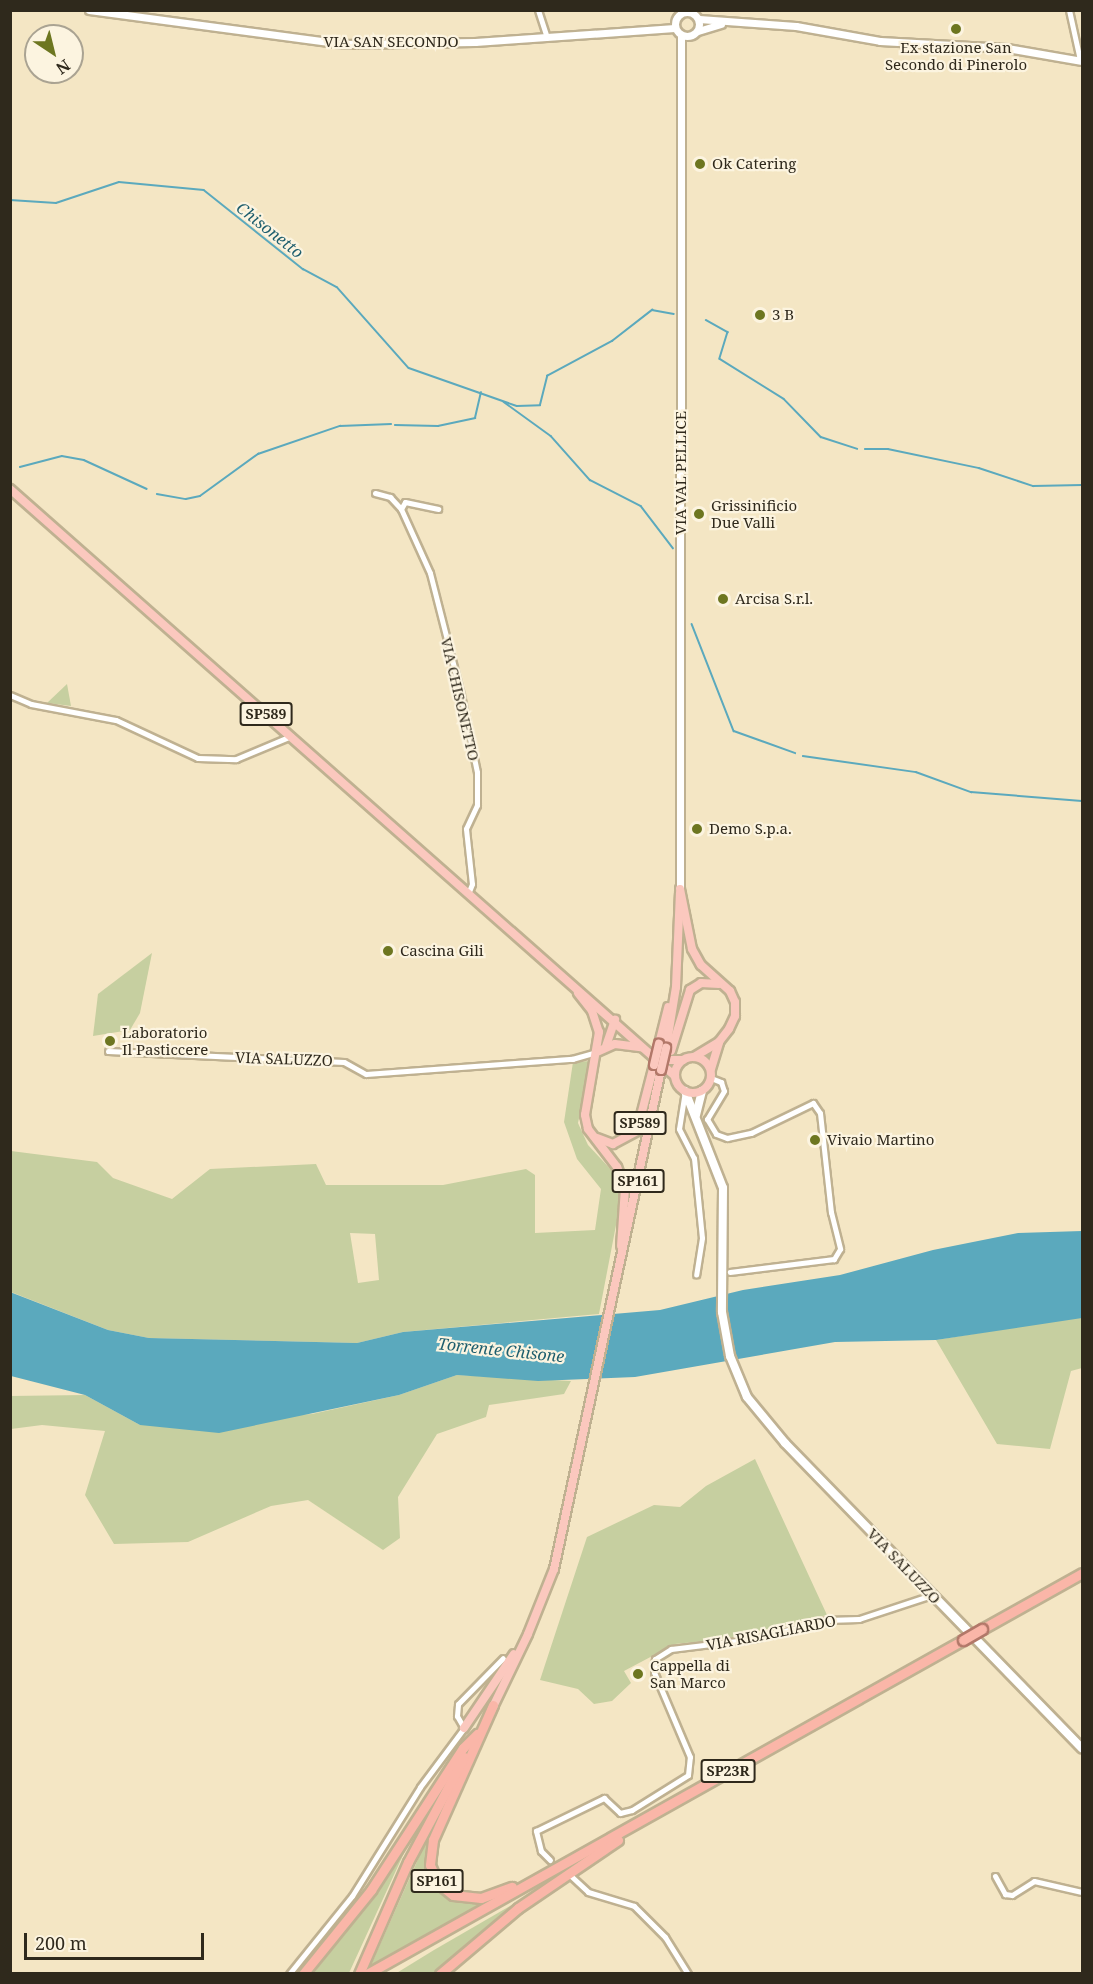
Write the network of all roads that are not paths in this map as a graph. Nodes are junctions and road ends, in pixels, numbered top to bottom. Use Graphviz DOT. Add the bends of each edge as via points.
graph roads {
  1 [pos="89,10"];
  2 [pos="538,10"];
  3 [pos="1068,10"];
  4 [pos="679,14"];
  5 [pos="696,14"];
  6 [pos="722,23"];
  7 [pos="658,27"];
  8 [pos="675,28"];
  9 [pos="695,34"];
  10 [pos="681,35"];
  11 [pos="548,38"];
  12 [pos="682,57"];
  13 [pos="1081,61"];
  14 [pos="10,483"];
  15 [pos="10,489"];
  16 [pos="375,493"];
  17 [pos="401,509"];
  18 [pos="438,509"];
  19 [pos="45,518"];
  20 [pos="10,695"];
  21 [pos="291,736"];
  22 [pos="680,889"];
  23 [pos="468,894"];
  24 [pos="553,968"];
  25 [pos="723,985"];
  26 [pos="615,1020"];
  27 [pos="599,1032"];
  28 [pos="719,1042"];
  29 [pos="644,1048"];
  30 [pos="665,1048"];
  31 [pos="603,1049"];
  32 [pos="108,1051"];
  33 [pos="694,1057"];
  34 [pos="683,1060"];
  35 [pos="660,1067"];
  36 [pos="711,1073"];
  37 [pos="675,1076"];
  38 [pos="685,1091"];
  39 [pos="702,1091"];
  40 [pos="696,1114"];
  41 [pos="592,1135"];
  42 [pos="621,1266"];
  43 [pos="730,1272"];
  44 [pos="696,1275"];
  45 [pos="1083,1573"];
  46 [pos="1083,1580"];
  47 [pos="932,1595"];
  48 [pos="984,1631"];
  49 [pos="528,1634"];
  50 [pos="502,1658"];
  51 [pos="851,1705"];
  52 [pos="493,1706"];
  53 [pos="464,1728"];
  54 [pos="477,1734"];
  55 [pos="1083,1748"];
  56 [pos="608,1839"];
  57 [pos="618,1840"];
  58 [pos="550,1860"];
  59 [pos="571,1876"];
  60 [pos="995,1876"];
  61 [pos="1083,1892"];
  62 [pos="289,1974"];
  63 [pos="303,1974"];
  64 [pos="359,1974"];
  65 [pos="367,1974"];
  66 [pos="380,1974"];
  67 [pos="441,1974"];
  68 [pos="688,1974"];
  1 -- 11 [label="street, VIA SAN SECONDO" via="344,44"];
  2 -- 11 [label="street"];
  3 -- 13 [label="street"];
  4 -- 5 [label="street"];
  4 -- 7 [label="street"];
  4 -- 8 [label="street"];
  5 -- 6 [label="street"];
  5 -- 9 [label="street, SP161"];
  6 -- 9 [label="street"];
  6 -- 13 [label="street" via="796,26 880,41 944,42"];
  7 -- 8 [label="street"];
  7 -- 11 [label="street, VIA SAN SECONDO"];
  8 -- 10 [label="street"];
  9 -- 10 [label="street"];
  9 -- 12 [label="street, SP161"];
  10 -- 12 [label="street, SP161"];
  12 -- 22 [label="street, VIA VAL PELLICE / SP161"];
  14 -- 19 [label="main road, SP589"];
  15 -- 19 [label="main road, SP589"];
  16 -- 17 [label="street" via="390,497"];
  17 -- 18 [label="street" via="405,502"];
  17 -- 23 [label="street, VIA CHISONETTO" via="430,573 477,772 477,805 466,829 472,884"];
  19 -- 21 [label="main road, SP589"];
  20 -- 21 [label="street" via="31,704 116,720 198,758 236,759"];
  21 -- 23 [label="main road, SP589"];
  22 -- 25 [label="main road" via="692,949 701,965"];
  22 -- 30 [label="main road, SP161" via="676,987"];
  23 -- 24 [label="main road, SP589"];
  24 -- 26 [label="main road, SP589"];
  24 -- 27 [label="main road, SP589" via="580,995"];
  25 -- 28 [label="main road" via="735,1002 735,1016"];
  25 -- 30 [label="main road" via="701,983 690,990"];
  26 -- 27 [label="main road"];
  26 -- 29 [label="main road, SP589"];
  26 -- 31 [label="main road"];
  27 -- 31 [label="main road, SP589"];
  28 -- 33 [label="main road"];
  28 -- 36 [label="main road"];
  29 -- 31 [label="main road" via="629,1044"];
  29 -- 35 [label="main road, SP589"];
  30 -- 35 [label="main road, SP161, bridge"];
  31 -- 32 [label="street, VIA SALUZZO" via="572,1059 366,1074 344,1062"];
  31 -- 41 [label="main road, SP589" via="585,1115"];
  33 -- 34 [label="main road"];
  33 -- 36 [label="main road" via="705,1060"];
  34 -- 35 [label="main road"];
  34 -- 37 [label="main road"];
  35 -- 37 [label="main road, SP589"];
  35 -- 41 [label="main road, SP589" via="637,1131 614,1144"];
  35 -- 42 [label="main road, SP161"];
  36 -- 39 [label="main road"];
  36 -- 43 [label="street" via="724,1091 707,1119 717,1134 727,1138 751,1133 813,1103 820,1113 839,1254 834,1259"];
  37 -- 38 [label="main road, SP589"];
  38 -- 39 [label="main road"];
  38 -- 40 [label="main road, VIA SALUZZO"];
  38 -- 44 [label="street" via="679,1129 694,1158 702,1238"];
  39 -- 40 [label="main road"];
  40 -- 47 [label="main road, VIA SALUZZO" via="723,1188 719,1278 726,1338 736,1375 762,1417"];
  41 -- 42 [label="main road, SP589" via="617,1167 625,1188"];
  42 -- 49 [label="main road, SP161" via="554,1569"];
  45 -- 48 [label="highway, SP23R"];
  46 -- 48 [label="highway, SP23R"];
  47 -- 55 [label="main road, VIA SALUZZO"];
  47 -- 58 [label="street, VIA RISAGLIARDO" via="859,1619 827,1620 753,1639 671,1649 655,1659 654,1672 690,1756 688,1774 632,1810 620,1813 604,1798 536,1831 542,1851"];
  48 -- 51 [label="highway, SP23R, bridge"];
  49 -- 52 [label="main road, SP161"];
  49 -- 53 [label="main road"];
  50 -- 53 [label="street" via="458,1704 457,1716"];
  51 -- 56 [label="highway, SP23R"];
  51 -- 57 [label="highway, SP23R"];
  52 -- 54 [label="main road, SP161"];
  52 -- 56 [label="highway, SP161" via="431,1847 430,1865 438,1883 464,1898 490,1896"];
  53 -- 62 [label="street" via="420,1787 352,1896"];
  54 -- 63 [label="highway, SP161" via="463,1748 365,1898"];
  54 -- 64 [label="highway, SP161" via="436,1805"];
  56 -- 65 [label="highway, SP23R"];
  57 -- 66 [label="highway, SP23R"];
  57 -- 67 [label="highway, SP23R" via="518,1908"];
  59 -- 68 [label="street" via="588,1892 634,1906 665,1936"];
  60 -- 61 [label="street" via="1005,1894 1012,1895 1034,1881"];
}
